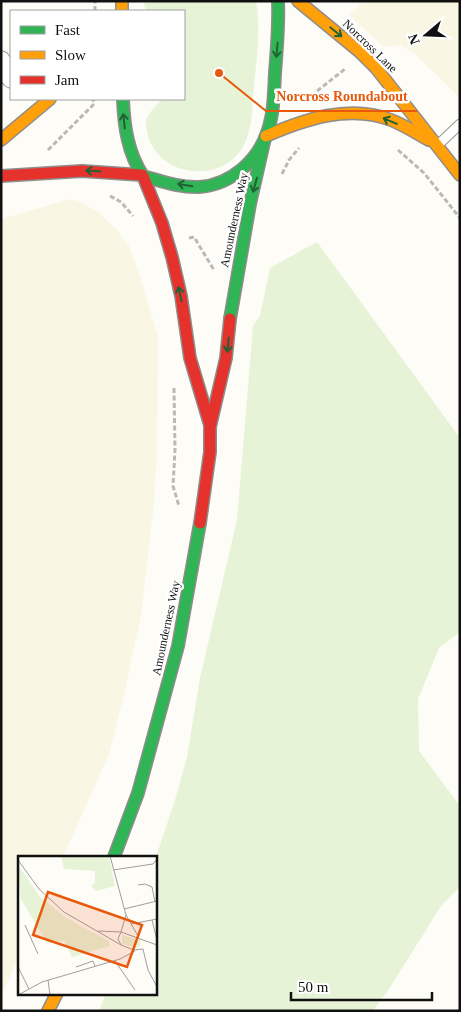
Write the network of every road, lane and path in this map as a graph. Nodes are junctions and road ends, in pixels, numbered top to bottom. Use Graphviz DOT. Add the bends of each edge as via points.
graph roads {
  1 [pos="278,1"];
  2 [pos="298,1"];
  3 [pos="360,52"];
  4 [pos="1,61"];
  5 [pos="10,76"];
  6 [pos="93,100"];
  7 [pos="123,100"];
  8 [pos="37,103"];
  9 [pos="316,116"];
  10 [pos="460,124"];
  11 [pos="266,137"];
  12 [pos="1,140"];
  13 [pos="435,144"];
  14 [pos="303,145"];
  15 [pos="393,147"];
  16 [pos="47,172"];
  17 [pos="281,175"];
  18 [pos="460,175"];
  19 [pos="1,176"];
  20 [pos="143,176"];
  21 [pos="106,194"];
  22 [pos="460,218"];
  23 [pos="136,220"];
  24 [pos="168,244"];
  25 [pos="237,278"];
  26 [pos="173,382"];
  27 [pos="210,427"];
  28 [pos="173,486"];
  29 [pos="114,856"];
  30 [pos="56,994"];
  31 [pos="48,1011"];
  1 -- 11 [label="main road, Amounderness Way, one-way" via="274,92"];
  2 -- 3 [label="main road, Norcross Lane, one-way"];
  3 -- 9 [label="path" via="349,66 312,95"];
  3 -- 13 [label="main road, Norcross Lane" via="401,98"];
  4 -- 5 [label="street"];
  6 -- 16 [label="path" via="94,104 45,154"];
  20 -- 7 [label="main road, Amounderness Way, one-way" via="125,132"];
  8 -- 12 [label="main road"];
  9 -- 11 [label="main road, Norcross Lane"];
  13 -- 9 [label="main road, Norcross Lane, one-way" via="389,120 370,114 354,112"];
  10 -- 13 [label="lane"];
  11 -- 20 [label="main road, one-way" via="244,168 221,182 199,187"];
  11 -- 25 [label="main road, Amounderness Way, one-way"];
  13 -- 18 [label="main road, Norcross Lane"];
  14 -- 17 [label="path"];
  15 -- 22 [label="path" via="424,173"];
  16 -- 19 [label="main road"];
  20 -- 16 [label="main road, one-way" via="82,170"];
  20 -- 24 [label="main road, Amounderness Way"];
  21 -- 23 [label="path" via="121,202"];
  24 -- 25 [label="path" via="194,237 217,275"];
  27 -- 24 [label="main road, Amounderness Way, one-way" via="190,358 181,296"];
  25 -- 27 [label="main road, Amounderness Way, one-way" via="226,358"];
  26 -- 28 [label="path"];
  27 -- 29 [label="main road, Amounderness Way" via="202,510 178,646 138,793"];
  30 -- 31 [label="main road"];
}
